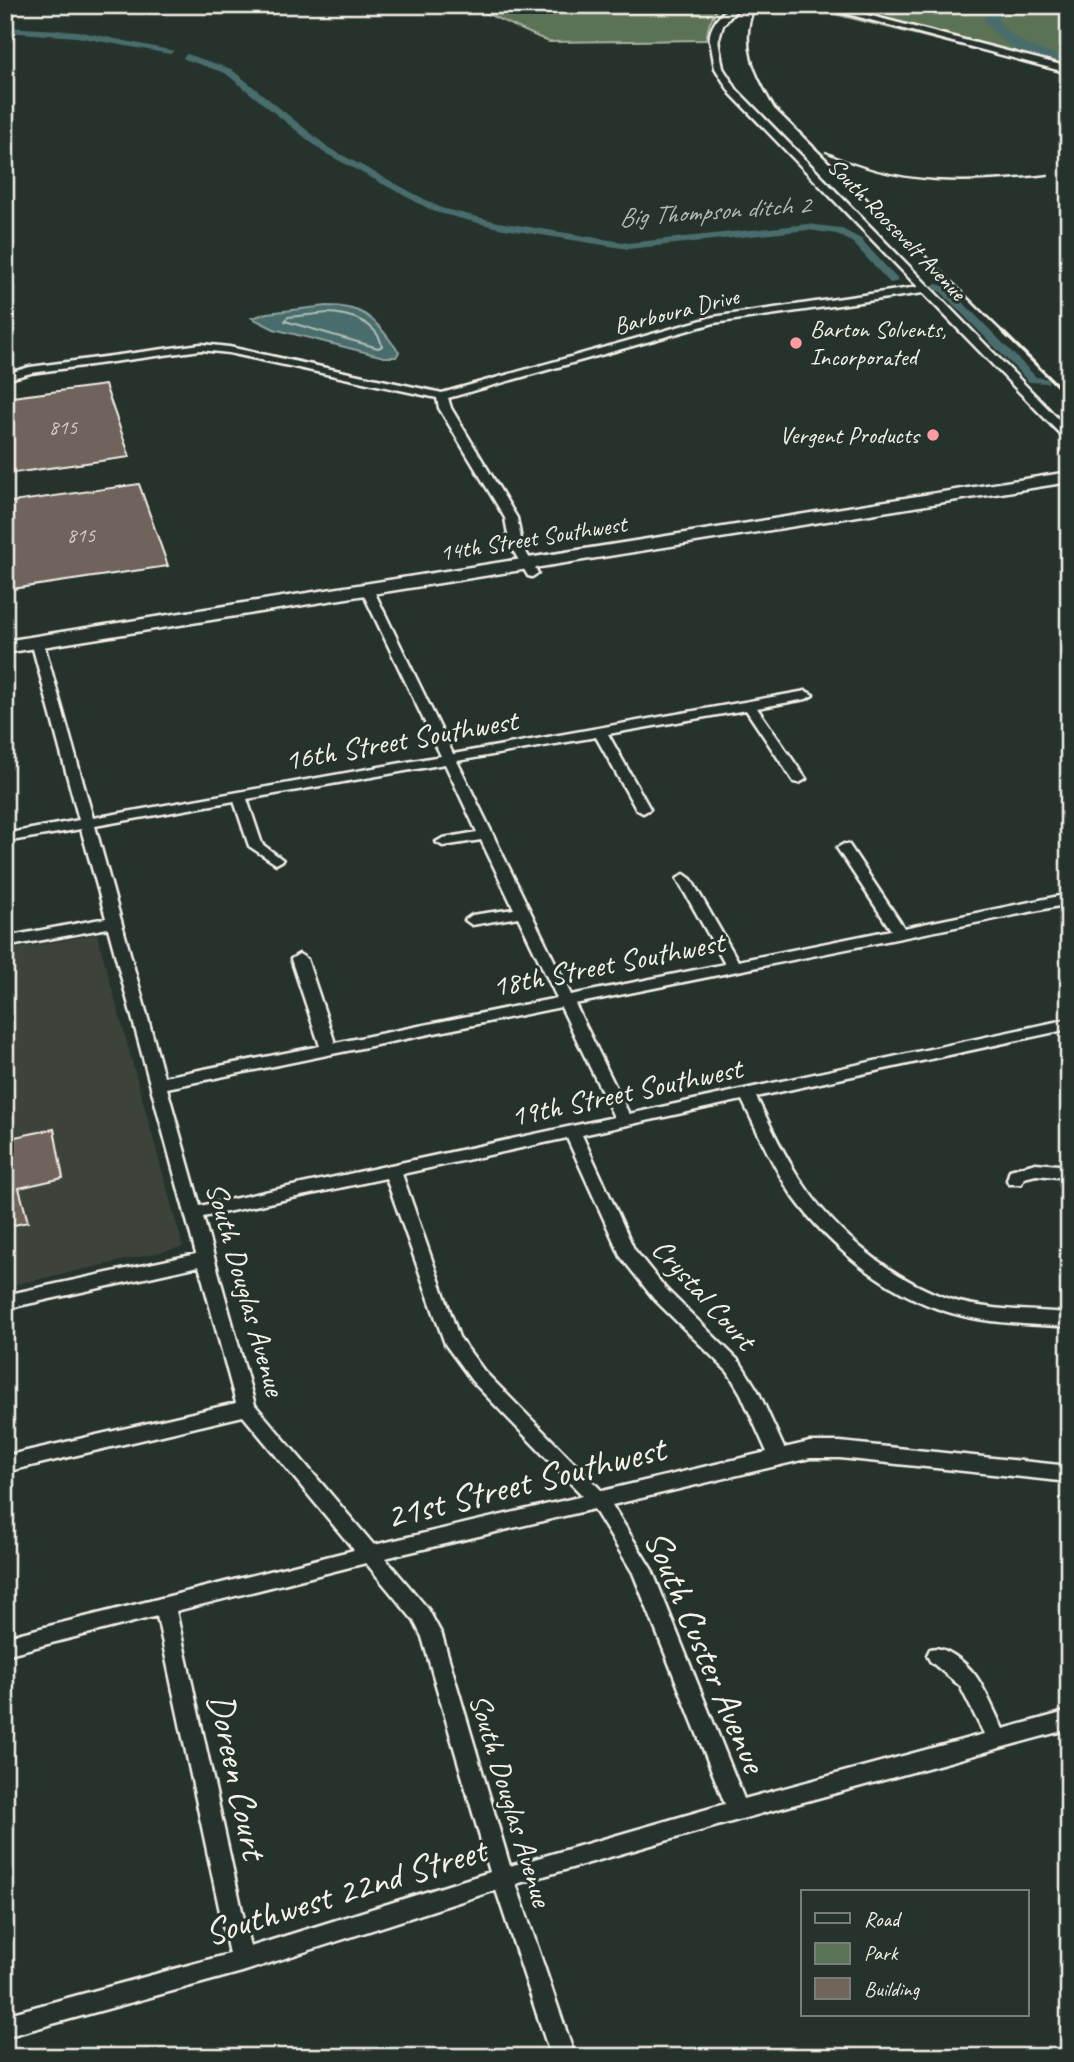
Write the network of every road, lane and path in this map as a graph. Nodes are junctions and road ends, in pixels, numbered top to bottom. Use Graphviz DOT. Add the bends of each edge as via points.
graph roads {
  1 [pos="736,5"];
  2 [pos="818,5"];
  3 [pos="714,40"];
  4 [pos="1069,70"];
  5 [pos="926,289"];
  6 [pos="5,377"];
  7 [pos="442,396"];
  8 [pos="1069,437"];
  9 [pos="1069,477"];
  10 [pos="1069,487"];
  11 [pos="529,568"];
  12 [pos="370,594"];
  13 [pos="5,646"];
  14 [pos="38,646"];
  15 [pos="5,656"];
  16 [pos="806,695"];
  17 [pos="750,705"];
  18 [pos="600,732"];
  19 [pos="450,758"];
  20 [pos="799,779"];
  21 [pos="239,795"];
  22 [pos="643,809"];
  23 [pos="88,823"];
  24 [pos="486,835"];
  25 [pos="5,838"];
  26 [pos="443,842"];
  27 [pos="844,848"];
  28 [pos="276,860"];
  29 [pos="684,879"];
  30 [pos="1069,900"];
  31 [pos="522,912"];
  32 [pos="472,920"];
  33 [pos="112,922"];
  34 [pos="901,934"];
  35 [pos="5,942"];
  36 [pos="299,959"];
  37 [pos="734,967"];
  38 [pos="566,1001"];
  39 [pos="1069,1024"];
  40 [pos="329,1048"];
  41 [pos="158,1084"];
  42 [pos="747,1095"];
  43 [pos="624,1121"];
  44 [pos="572,1132"];
  45 [pos="392,1170"];
  46 [pos="1069,1172"];
  47 [pos="1015,1180"];
  48 [pos="195,1213"];
  49 [pos="206,1258"];
  50 [pos="5,1302"];
  51 [pos="1069,1320"];
  52 [pos="247,1408"];
  53 [pos="778,1455"];
  54 [pos="5,1464"];
  55 [pos="1069,1474"];
  56 [pos="598,1499"];
  57 [pos="369,1554"];
  58 [pos="166,1607"];
  59 [pos="5,1646"];
  60 [pos="937,1655"];
  61 [pos="1069,1720"];
  62 [pos="998,1741"];
  63 [pos="738,1810"];
  64 [pos="503,1878"];
  65 [pos="243,1961"];
  66 [pos="5,2026"];
  67 [pos="564,2057"];
  1 -- 3 [label="street" via="721,21"];
  2 -- 4 [label="street"];
  3 -- 5 [label="street, South Roosevelt Avenue" via="719,68 734,92"];
  5 -- 7 [label="street, Barboura Drive" via="713,320"];
  5 -- 8 [label="street, South Roosevelt Avenue"];
  6 -- 7 [label="street" via="201,347"];
  7 -- 11 [label="street" via="511,518 516,545"];
  9 -- 11 [label="main road, 14th Street Southwest"];
  10 -- 11 [label="main road, 14th Street Southwest"];
  11 -- 12 [label="main road, 14th Street Southwest"];
  12 -- 14 [label="main road, 14th Street Southwest"];
  12 -- 19 [label="street"];
  13 -- 14 [label="main road, 14th Street Southwest"];
  14 -- 15 [label="main road, 14th Street Southwest"];
  14 -- 23 [label="street, South Douglas Avenue"];
  16 -- 17 [label="street, 16th Street Southwest"];
  17 -- 18 [label="street, 16th Street Southwest"];
  17 -- 20 [label="street"];
  18 -- 19 [label="street, 16th Street Southwest"];
  18 -- 22 [label="street"];
  19 -- 21 [label="street, 16th Street Southwest"];
  19 -- 24 [label="street"];
  21 -- 23 [label="street, 16th Street Southwest"];
  21 -- 28 [label="street" via="256,846"];
  23 -- 25 [label="street, 16th Street Southwest"];
  23 -- 33 [label="street, South Douglas Avenue"];
  24 -- 26 [label="street"];
  24 -- 31 [label="street"];
  27 -- 34 [label="street"];
  29 -- 37 [label="street"];
  30 -- 34 [label="street, 18th Street Southwest"];
  31 -- 32 [label="street"];
  31 -- 38 [label="street"];
  33 -- 35 [label="street"];
  33 -- 41 [label="street, South Douglas Avenue"];
  34 -- 37 [label="street, 18th Street Southwest"];
  36 -- 40 [label="street"];
  37 -- 38 [label="street, 18th Street Southwest"];
  38 -- 40 [label="street, 18th Street Southwest"];
  38 -- 43 [label="street"];
  39 -- 42 [label="street, 19th Street Southwest"];
  40 -- 41 [label="street, 18th Street Southwest"];
  41 -- 48 [label="street, South Douglas Avenue"];
  42 -- 43 [label="street, 19th Street Southwest"];
  42 -- 51 [label="street" via="799,1192 833,1230 882,1272 955,1307"];
  43 -- 44 [label="street, 19th Street Southwest"];
  44 -- 45 [label="street, 19th Street Southwest"];
  44 -- 53 [label="street, Crystal Court" via="627,1252 660,1294 734,1367"];
  45 -- 48 [label="street, 19th Street Southwest"];
  45 -- 56 [label="street, South Custer Avenue" via="451,1339 478,1377"];
  46 -- 47 [label="street" via="1025,1170 1016,1174"];
  48 -- 49 [label="street, South Douglas Avenue"];
  49 -- 50 [label="street"];
  49 -- 52 [label="street, South Douglas Avenue"];
  52 -- 54 [label="street"];
  52 -- 57 [label="street, South Douglas Avenue"];
  53 -- 55 [label="street, 21st Street Southwest" via="840,1450"];
  53 -- 56 [label="street, 21st Street Southwest"];
  56 -- 57 [label="street, 21st Street Southwest"];
  56 -- 63 [label="street, South Custer Avenue" via="642,1570"];
  57 -- 58 [label="street, 21st Street Southwest"];
  57 -- 64 [label="street, South Douglas Avenue" via="421,1615 432,1635"];
  58 -- 59 [label="street, 21st Street Southwest"];
  58 -- 65 [label="street, Doreen Court"];
  60 -- 62 [label="street" via="967,1680"];
  61 -- 62 [label="street, Southwest 22nd Street"];
  62 -- 63 [label="street, Southwest 22nd Street"];
  63 -- 64 [label="street, Southwest 22nd Street"];
  64 -- 65 [label="street, Southwest 22nd Street"];
  64 -- 67 [label="street, South Douglas Avenue"];
  65 -- 66 [label="street, Southwest 22nd Street"];
}
